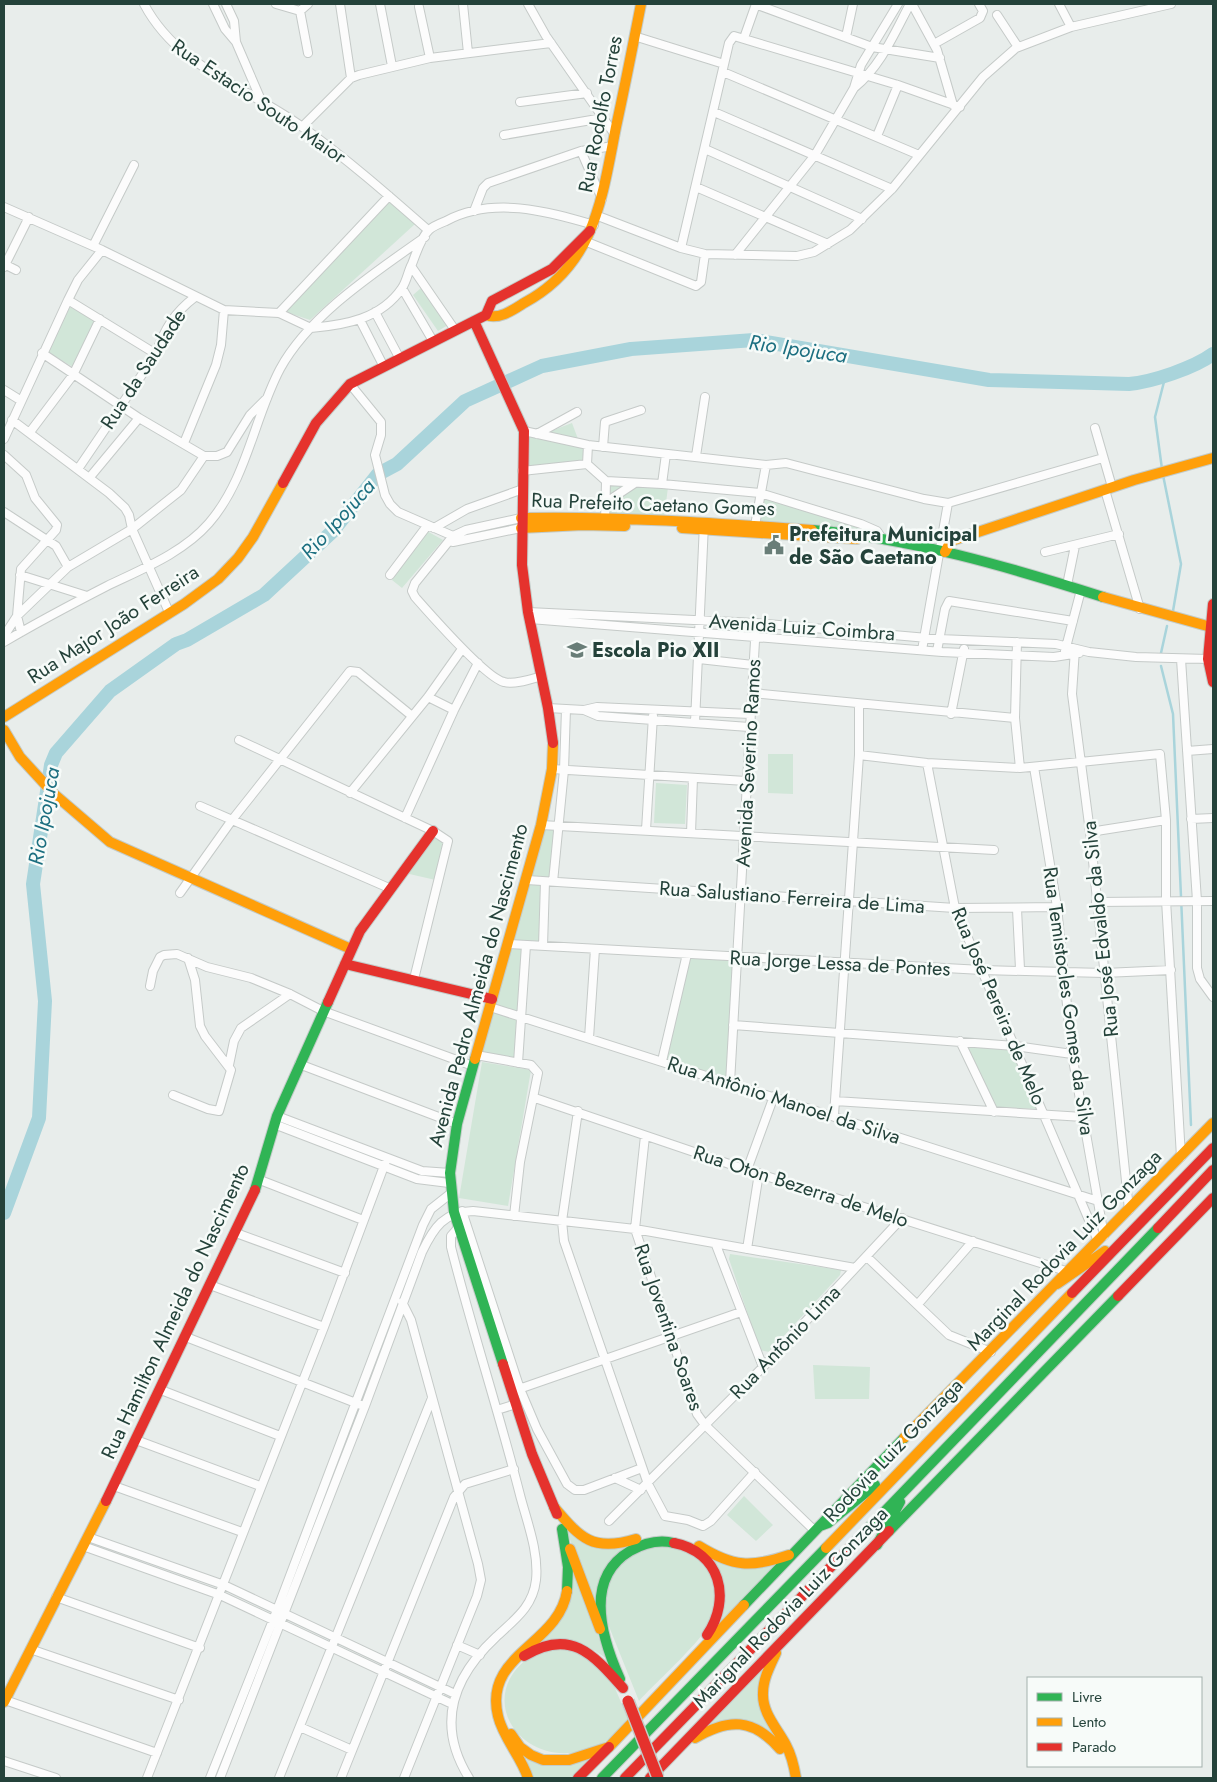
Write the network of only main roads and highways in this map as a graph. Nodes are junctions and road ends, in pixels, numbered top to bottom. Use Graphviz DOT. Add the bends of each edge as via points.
graph roads {
  1 [pos="641,4"];
  2 [pos="594,224"];
  3 [pos="583,241"];
  4 [pos="518,287"];
  5 [pos="527,301"];
  6 [pos="486,315"];
  7 [pos="474,321"];
  8 [pos="1213,458"];
  9 [pos="521,523"];
  10 [pos="942,551"];
  11 [pos="1213,604"];
  12 [pos="1212,627"];
  13 [pos="1213,682"];
  14 [pos="4,717"];
  15 [pos="4,730"];
  16 [pos="433,831"];
  17 [pos="352,950"];
  18 [pos="345,964"];
  19 [pos="491,1003"];
  20 [pos="1213,1123"];
  21 [pos="1213,1141"];
  22 [pos="1213,1148"];
  23 [pos="1213,1170"];
  24 [pos="1188,1174"];
  25 [pos="1213,1177"];
  26 [pos="1187,1197"];
  27 [pos="1213,1198"];
  28 [pos="1136,1228"];
  29 [pos="1057,1284"];
  30 [pos="978,1415"];
  31 [pos="931,1438"];
  32 [pos="554,1507"];
  33 [pos="562,1529"];
  34 [pos="818,1529"];
  35 [pos="877,1545"];
  36 [pos="794,1554"];
  37 [pos="786,1637"];
  38 [pos="604,1639"];
  39 [pos="669,1682"];
  40 [pos="623,1688"];
  41 [pos="4,1701"];
  42 [pos="609,1746"];
  43 [pos="681,1747"];
  44 [pos="528,1778"];
  45 [pos="578,1778"];
  46 [pos="602,1778"];
  47 [pos="625,1778"];
  48 [pos="650,1778"];
  49 [pos="658,1778"];
  50 [pos="790,1778"];
  51 [pos="796,1778"];
  1 -- 2 [label="main road, Rua Rodolfo Torres" via="602,199"];
  2 -- 3 [label="main road, Rua Major João Ferreira"];
  3 -- 4 [label="main road, Rua Major João Ferreira" via="552,269"];
  3 -- 5 [label="main road, Rua Major João Ferreira" via="552,286"];
  4 -- 5 [label="main road"];
  4 -- 6 [label="main road, Rua Major João Ferreira" via="492,301"];
  5 -- 6 [label="main road, Rua Major João Ferreira" via="500,316"];
  6 -- 7 [label="main road, Rua Major João Ferreira"];
  7 -- 9 [label="main road, Avenida Pedro Almeida do Nascimento" via="524,431"];
  7 -- 14 [label="main road, Rua Major João Ferreira" via="350,384 332,400 314,425 238,558 202,591"];
  8 -- 10 [label="main road" via="951,541"];
  9 -- 10 [label="main road, Rua Prefeito Caetano Gomes" via="605,521 838,534"];
  9 -- 19 [label="main road, Avenida Pedro Almeida do Nascimento" via="520,547 529,615 558,770"];
  10 -- 12 [label="main road, Rua Prefeito Caetano Gomes"];
  11 -- 12 [label="main road"];
  12 -- 13 [label="main road" via="1208,660"];
  15 -- 17 [label="main road" via="20,758 54,794 110,842"];
  16 -- 17 [label="main road, Rua Hamilton Almeida do Nascimento" via="389,888 360,931"];
  17 -- 18 [label="main road, Rua Hamilton Almeida do Nascimento"];
  18 -- 19 [label="main road"];
  18 -- 41 [label="main road, Rua Hamilton Almeida do Nascimento" via="275,1120 260,1180 236,1233 114,1486"];
  19 -- 32 [label="main road, Avenida Pedro Almeida do Nascimento" via="457,1124 450,1183 458,1212 458,1228 516,1390 516,1404 532,1454"];
  20 -- 29 [label="main road, Marginal Rodovia Luiz Gonzaga"];
  21 -- 24 [label="main road"];
  22 -- 24 [label="main road, Rodovia Luiz Gonzaga"];
  23 -- 26 [label="main road, Rodovia Luiz Gonzaga"];
  24 -- 28 [label="main road, Rodovia Luiz Gonzaga"];
  25 -- 26 [label="main road"];
  26 -- 30 [label="main road, Rodovia Luiz Gonzaga"];
  27 -- 35 [label="main road, Marignal Rodovia Luiz Gonzaga"];
  28 -- 29 [label="main road"];
  28 -- 31 [label="main road, Rodovia Luiz Gonzaga"];
  29 -- 34 [label="main road, Marginal Rodovia Luiz Gonzaga"];
  30 -- 35 [label="main road" via="968,1431 900,1502"];
  30 -- 47 [label="main road, Rodovia Luiz Gonzaga"];
  31 -- 34 [label="main road" via="912,1450 868,1492"];
  31 -- 46 [label="main road, Rodovia Luiz Gonzaga"];
  32 -- 33 [label="main road"];
  32 -- 36 [label="main road" via="578,1536 599,1546 614,1546 663,1534 686,1539 721,1560 740,1565 760,1565"];
  33 -- 38 [label="main road"];
  33 -- 44 [label="main road" via="568,1575 562,1611 547,1631 515,1655 496,1692 500,1726"];
  34 -- 36 [label="main road, Marignal Rodovia Luiz Gonzaga"];
  35 -- 37 [label="main road, Marignal Rodovia Luiz Gonzaga"];
  36 -- 39 [label="main road, Marignal Rodovia Luiz Gonzaga"];
  37 -- 43 [label="main road, Marignal Rodovia Luiz Gonzaga"];
  37 -- 51 [label="main road" via="767,1672 763,1696 769,1719 792,1757"];
  38 -- 39 [label="main road" via="601,1587 614,1562 633,1548 653,1541 673,1542 696,1551 718,1577 721,1605 715,1624"];
  38 -- 40 [label="main road"];
  39 -- 42 [label="main road, Marignal Rodovia Luiz Gonzaga"];
  40 -- 42 [label="main road" via="595,1657 580,1648 562,1644 545,1646 529,1653 512,1670 504,1687 502,1706 506,1722 514,1738 531,1754 547,1761 563,1762 582,1759"];
  40 -- 49 [label="main road, bridge"];
  42 -- 45 [label="main road, Marignal Rodovia Luiz Gonzaga"];
  43 -- 48 [label="main road, Marignal Rodovia Luiz Gonzaga"];
  43 -- 50 [label="main road" via="720,1725 751,1726 769,1736 780,1749"];
}
